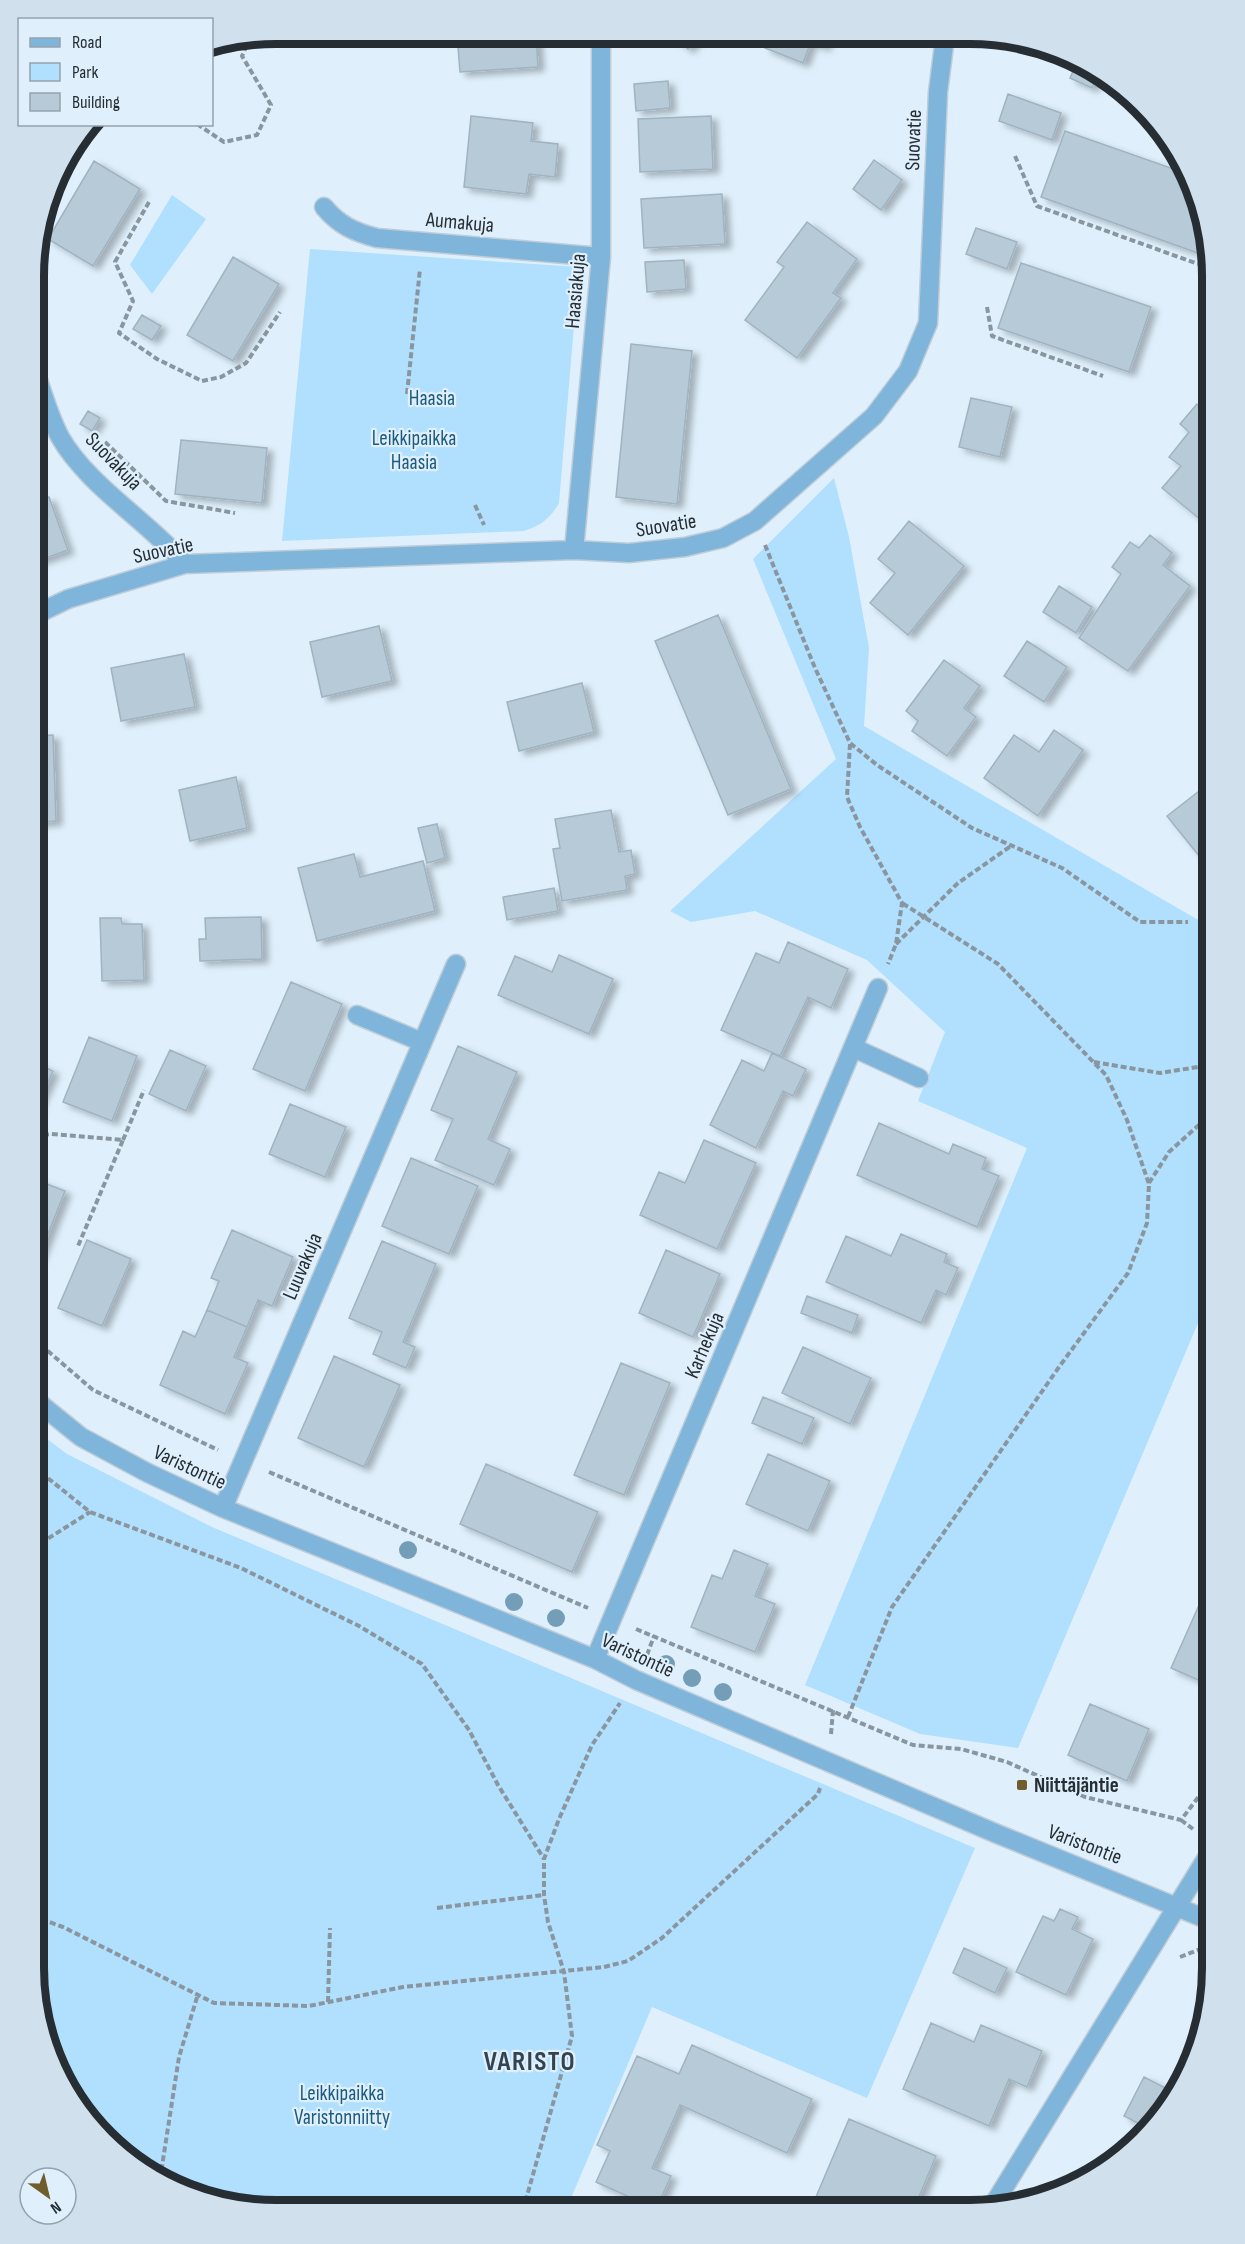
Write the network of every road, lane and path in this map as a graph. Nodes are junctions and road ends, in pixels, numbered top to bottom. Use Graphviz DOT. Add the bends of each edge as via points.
graph roads {
  1 [pos="601,43"];
  2 [pos="944,43"];
  3 [pos="247,45"];
  4 [pos="200,126"];
  5 [pos="1015,156"];
  6 [pos="149,202"];
  7 [pos="324,207"];
  8 [pos="423,241"];
  9 [pos="602,257"];
  10 [pos="1198,264"];
  11 [pos="987,307"];
  12 [pos="280,312"];
  13 [pos="1103,376"];
  14 [pos="407,394"];
  15 [pos="44,395"];
  16 [pos="105,442"];
  17 [pos="235,513"];
  18 [pos="755,521"];
  19 [pos="574,550"];
  20 [pos="185,564"];
  21 [pos="44,611"];
  22 [pos="850,743"];
  23 [pos="1012,846"];
  24 [pos="902,903"];
  25 [pos="922,916"];
  26 [pos="1188,922"];
  27 [pos="896,944"];
  28 [pos="456,964"];
  29 [pos="878,988"];
  30 [pos="357,1016"];
  31 [pos="422,1042"];
  32 [pos="854,1048"];
  33 [pos="1093,1062"];
  34 [pos="1202,1066"];
  35 [pos="919,1078"];
  36 [pos="144,1090"];
  37 [pos="1202,1122"];
  38 [pos="44,1135"];
  39 [pos="123,1140"];
  40 [pos="1149,1184"];
  41 [pos="78,1246"];
  42 [pos="44,1407"];
  43 [pos="44,1475"];
  44 [pos="223,1508"];
  45 [pos="90,1512"];
  46 [pos="44,1541"];
  47 [pos="654,1636"];
  48 [pos="594,1659"];
  49 [pos="636,1680"];
  50 [pos="833,1710"];
  51 [pos="848,1717"];
  52 [pos="828,1762"];
  53 [pos="544,1859"];
  54 [pos="1202,1866"];
  55 [pos="544,1895"];
  56 [pos="1177,1905"];
  57 [pos="437,1908"];
  58 [pos="1202,1917"];
  59 [pos="44,1920"];
  60 [pos="330,1928"];
  61 [pos="564,1972"];
  62 [pos="198,1994"];
  63 [pos="328,2002"];
  64 [pos="161,2170"];
  65 [pos="997,2199"];
  66 [pos="526,2200"];
  1 -- 9 [label="street, Haasiakuja"];
  2 -- 18 [label="street, Suovatie" via="938,92 928,323 908,371 874,416"];
  3 -- 4 [label="path" via="242,56 271,105 257,135 224,142"];
  5 -- 10 [label="path" via="1037,206"];
  6 -- 12 [label="path" via="115,262 133,301 118,333 202,381 221,377 246,363"];
  7 -- 8 [label="street, Aumakuja" via="352,231 377,238"];
  8 -- 9 [label="street, Aumakuja"];
  8 -- 14 [label="path"];
  9 -- 19 [label="street, Haasiakuja"];
  11 -- 13 [label="path" via="992,336"];
  15 -- 20 [label="street, Suovakuja" via="60,437 85,468"];
  16 -- 17 [label="path" via="166,501"];
  18 -- 19 [label="street, Suovatie" via="723,538 685,547 629,554"];
  18 -- 22 [label="path" via="814,668"];
  19 -- 20 [label="street, Suovatie"];
  20 -- 21 [label="street, Suovatie" via="68,599"];
  22 -- 23 [label="path" via="972,828"];
  22 -- 24 [label="path" via="847,797"];
  23 -- 25 [label="path" via="958,883"];
  23 -- 26 [label="path" via="1062,868 1140,922"];
  24 -- 25 [label="path"];
  24 -- 27 [label="path"];
  25 -- 27 [label="path"];
  25 -- 33 [label="path" via="998,964"];
  27 -- 29 [label="path"];
  28 -- 31 [label="street, Luuvakuja"];
  29 -- 32 [label="street, Karhekuja"];
  30 -- 31 [label="street"];
  31 -- 44 [label="street, Luuvakuja"];
  32 -- 35 [label="street"];
  32 -- 48 [label="street, Karhekuja"];
  33 -- 34 [label="path" via="1160,1073"];
  33 -- 40 [label="path" via="1106,1075 1127,1120"];
  36 -- 39 [label="path"];
  37 -- 40 [label="path" via="1169,1152"];
  38 -- 39 [label="path"];
  39 -- 41 [label="path"];
  40 -- 51 [label="path" via="1148,1223 1128,1273 892,1607"];
  42 -- 44 [label="street, Varistontie" via="81,1437"];
  43 -- 45 [label="path"];
  44 -- 48 [label="street, Varistontie"];
  45 -- 46 [label="path"];
  45 -- 53 [label="path" via="241,1568 359,1626 422,1664 469,1730"];
  47 -- 49 [label="path"];
  48 -- 49 [label="street, Varistontie"];
  49 -- 52 [label="street, Varistontie"];
  49 -- 53 [label="path" via="592,1744"];
  50 -- 52 [label="path"];
  52 -- 56 [label="street, Varistontie"];
  52 -- 61 [label="path" via="818,1794 662,1938 628,1960"];
  53 -- 55 [label="path"];
  54 -- 56 [label="street"];
  55 -- 57 [label="path"];
  55 -- 61 [label="path"];
  56 -- 58 [label="street, Varistontie"];
  56 -- 65 [label="street"];
  59 -- 62 [label="path"];
  60 -- 63 [label="path"];
  61 -- 63 [label="path" via="403,1987"];
  61 -- 66 [label="path" via="572,2036"];
  62 -- 63 [label="path" via="214,2003 246,2006 309,2006"];
  62 -- 64 [label="path" via="179,2057"];
}
